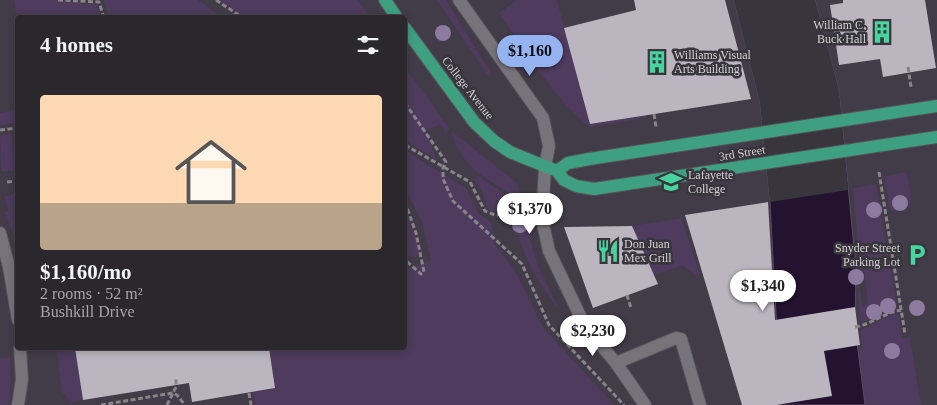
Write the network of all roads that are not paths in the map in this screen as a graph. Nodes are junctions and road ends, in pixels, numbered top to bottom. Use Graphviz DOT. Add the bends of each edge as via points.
graph roads {
  1 [pos="385,0"];
  2 [pos="460,0"];
  3 [pos="395,15"];
  4 [pos="407,31"];
  5 [pos="937,106"];
  6 [pos="937,137"];
  7 [pos="551,169"];
  8 [pos="0,233"];
  9 [pos="15,302"];
  10 [pos="20,350"];
  11 [pos="616,363"];
  12 [pos="18,405"];
  13 [pos="645,405"];
  14 [pos="700,405"];
  1 -- 3 [label="main road"];
  2 -- 7 [label="street" via="542,118"];
  4 -- 7 [label="main road, College Avenue" via="474,122 510,152"];
  5 -- 7 [label="main road, 3rd Street" via="568,163"];
  6 -- 7 [label="main road, 3rd Street" via="594,189 576,186"];
  7 -- 11 [label="street" via="542,218 549,251 585,326"];
  8 -- 9 [label="street"];
  10 -- 12 [label="street" via="22,379"];
  11 -- 13 [label="street"];
  11 -- 14 [label="street" via="676,338 681,339"];
}
